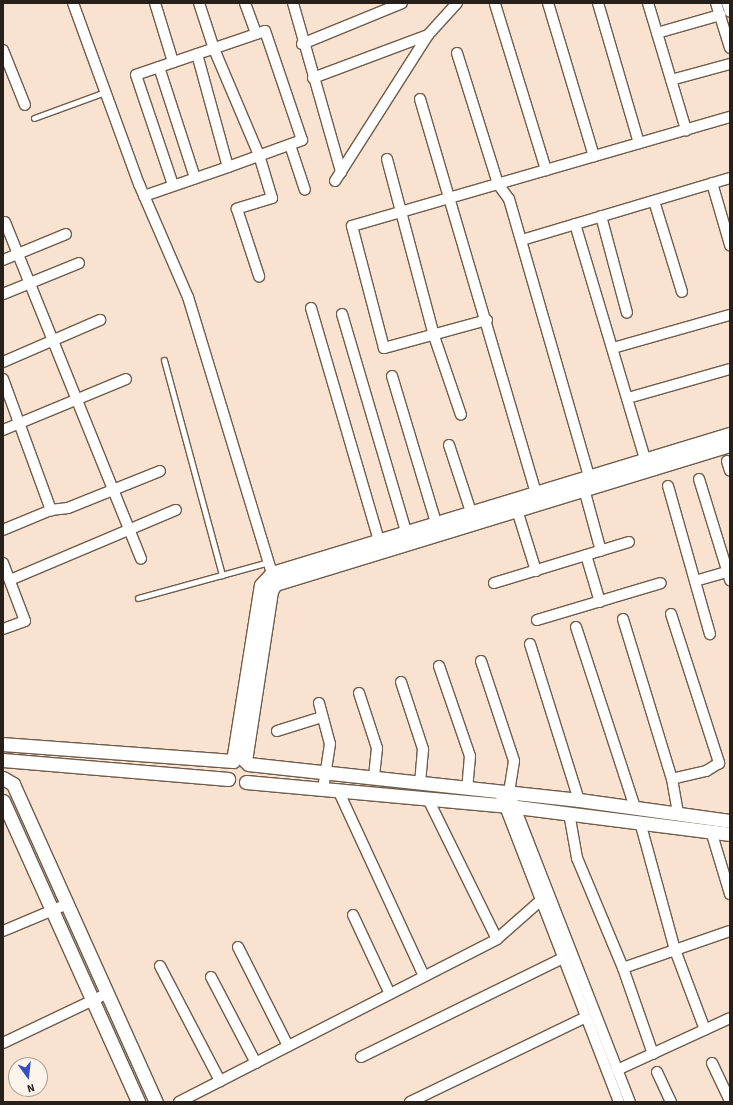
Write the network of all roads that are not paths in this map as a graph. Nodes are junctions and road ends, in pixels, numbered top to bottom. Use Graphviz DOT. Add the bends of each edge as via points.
graph roads {
  1 [pos="72,3"];
  2 [pos="155,3"];
  3 [pos="199,3"];
  4 [pos="245,3"];
  5 [pos="293,3"];
  6 [pos="402,3"];
  7 [pos="457,3"];
  8 [pos="548,3"];
  9 [pos="598,3"];
  10 [pos="648,3"];
  11 [pos="716,3"];
  12 [pos="727,3"];
  13 [pos="495,4"];
  14 [pos="725,14"];
  15 [pos="657,33"];
  16 [pos="256,34"];
  17 [pos="428,35"];
  18 [pos="302,44"];
  19 [pos="730,48"];
  20 [pos="214,49"];
  21 [pos="3,50"];
  22 [pos="457,53"];
  23 [pos="197,54"];
  24 [pos="174,62"];
  25 [pos="730,64"];
  26 [pos="159,67"];
  27 [pos="313,78"];
  28 [pos="671,80"];
  29 [pos="105,92"];
  30 [pos="420,99"];
  31 [pos="25,105"];
  32 [pos="730,117"];
  33 [pos="34,118"];
  34 [pos="686,130"];
  35 [pos="639,143"];
  36 [pos="290,145"];
  37 [pos="260,156"];
  38 [pos="594,156"];
  39 [pos="387,159"];
  40 [pos="228,167"];
  41 [pos="546,170"];
  42 [pos="341,172"];
  43 [pos="195,178"];
  44 [pos="730,178"];
  45 [pos="335,182"];
  46 [pos="712,183"];
  47 [pos="498,184"];
  48 [pos="173,185"];
  49 [pos="305,190"];
  50 [pos="144,196"];
  51 [pos="450,198"];
  52 [pos="654,201"];
  53 [pos="402,211"];
  54 [pos="601,216"];
  55 [pos="4,221"];
  56 [pos="575,224"];
  57 [pos="66,234"];
  58 [pos="522,240"];
  59 [pos="730,245"];
  60 [pos="17,254"];
  61 [pos="3,260"];
  62 [pos="79,263"];
  63 [pos="259,276"];
  64 [pos="28,283"];
  65 [pos="682,292"];
  66 [pos="3,294"];
  67 [pos="310,308"];
  68 [pos="627,313"];
  69 [pos="342,314"];
  70 [pos="730,315"];
  71 [pos="100,320"];
  72 [pos="487,320"];
  73 [pos="434,336"];
  74 [pos="53,340"];
  75 [pos="613,348"];
  76 [pos="164,360"];
  77 [pos="3,362"];
  78 [pos="730,368"];
  79 [pos="392,376"];
  80 [pos="3,379"];
  81 [pos="126,379"];
  82 [pos="628,398"];
  83 [pos="77,399"];
  84 [pos="461,414"];
  85 [pos="21,423"];
  86 [pos="3,430"];
  87 [pos="730,434"];
  88 [pos="449,445"];
  89 [pos="730,445"];
  90 [pos="647,464"];
  91 [pos="160,471"];
  92 [pos="699,479"];
  93 [pos="589,484"];
  94 [pos="668,486"];
  95 [pos="113,490"];
  96 [pos="538,498"];
  97 [pos="51,510"];
  98 [pos="176,510"];
  99 [pos="517,510"];
  100 [pos="471,512"];
  101 [pos="436,523"];
  102 [pos="129,529"];
  103 [pos="3,530"];
  104 [pos="408,537"];
  105 [pos="629,542"];
  106 [pos="380,545"];
  107 [pos="601,551"];
  108 [pos="586,555"];
  109 [pos="141,559"];
  110 [pos="3,563"];
  111 [pos="536,571"];
  112 [pos="272,573"];
  113 [pos="222,574"];
  114 [pos="729,574"];
  115 [pos="10,580"];
  116 [pos="695,581"];
  117 [pos="494,583"];
  118 [pos="661,583"];
  119 [pos="138,598"];
  120 [pos="600,602"];
  121 [pos="671,614"];
  122 [pos="623,619"];
  123 [pos="538,620"];
  124 [pos="576,627"];
  125 [pos="3,629"];
  126 [pos="710,634"];
  127 [pos="530,644"];
  128 [pos="481,661"];
  129 [pos="439,666"];
  130 [pos="400,682"];
  131 [pos="358,693"];
  132 [pos="319,704"];
  133 [pos="322,717"];
  134 [pos="276,731"];
  135 [pos="3,744"];
  136 [pos="3,760"];
  137 [pos="242,762"];
  138 [pos="326,772"];
  139 [pos="374,777"];
  140 [pos="3,778"];
  141 [pos="228,779"];
  142 [pos="672,779"];
  143 [pos="246,782"];
  144 [pos="420,782"];
  145 [pos="467,788"];
  146 [pos="323,789"];
  147 [pos="338,790"];
  148 [pos="504,792"];
  149 [pos="428,799"];
  150 [pos="579,800"];
  151 [pos="3,801"];
  152 [pos="509,806"];
  153 [pos="635,808"];
  154 [pos="569,814"];
  155 [pos="678,814"];
  156 [pos="730,821"];
  157 [pos="640,822"];
  158 [pos="711,831"];
  159 [pos="730,834"];
  160 [pos="730,894"];
  161 [pos="540,901"];
  162 [pos="65,905"];
  163 [pos="51,911"];
  164 [pos="353,915"];
  165 [pos="730,931"];
  166 [pos="3,932"];
  167 [pos="498,939"];
  168 [pos="238,947"];
  169 [pos="676,950"];
  170 [pos="563,958"];
  171 [pos="160,966"];
  172 [pos="623,968"];
  173 [pos="424,976"];
  174 [pos="210,977"];
  175 [pos="106,994"];
  176 [pos="390,994"];
  177 [pos="91,1001"];
  178 [pos="586,1017"];
  179 [pos="730,1018"];
  180 [pos="705,1030"];
  181 [pos="3,1043"];
  182 [pos="288,1046"];
  183 [pos="653,1054"];
  184 [pos="361,1057"];
  185 [pos="256,1063"];
  186 [pos="712,1063"];
  187 [pos="617,1070"];
  188 [pos="657,1072"];
  189 [pos="220,1081"];
  190 [pos="730,1101"];
  191 [pos="138,1102"];
  192 [pos="156,1102"];
  193 [pos="179,1102"];
  194 [pos="410,1102"];
  195 [pos="619,1102"];
  196 [pos="630,1102"];
  197 [pos="671,1102"];
  1 -- 29 [label="street"];
  2 -- 24 [label="street"];
  3 -- 20 [label="street"];
  4 -- 16 [label="street"];
  5 -- 18 [label="street"];
  6 -- 18 [label="street"];
  7 -- 17 [label="street"];
  8 -- 38 [label="street"];
  9 -- 35 [label="street"];
  10 -- 15 [label="street"];
  11 -- 14 [label="street"];
  12 -- 14 [label="street"];
  13 -- 41 [label="street"];
  14 -- 15 [label="street"];
  14 -- 19 [label="street"];
  15 -- 28 [label="street"];
  16 -- 20 [label="street"];
  16 -- 36 [label="street" via="265,31 302,140"];
  17 -- 27 [label="street"];
  17 -- 42 [label="street"];
  18 -- 27 [label="street"];
  20 -- 23 [label="street"];
  20 -- 37 [label="street"];
  21 -- 31 [label="street"];
  22 -- 47 [label="street"];
  23 -- 24 [label="street"];
  23 -- 40 [label="street"];
  24 -- 26 [label="street"];
  25 -- 28 [label="street"];
  26 -- 43 [label="street"];
  26 -- 48 [label="street" via="136,75"];
  27 -- 42 [label="street"];
  28 -- 34 [label="street"];
  29 -- 33 [label="lane"];
  29 -- 50 [label="street"];
  30 -- 51 [label="street"];
  32 -- 34 [label="street"];
  34 -- 35 [label="street"];
  35 -- 38 [label="street"];
  36 -- 37 [label="street"];
  36 -- 49 [label="street"];
  37 -- 40 [label="street"];
  37 -- 63 [label="street" via="272,198 237,209"];
  38 -- 41 [label="street"];
  39 -- 53 [label="street"];
  40 -- 43 [label="street"];
  41 -- 47 [label="street"];
  42 -- 45 [label="street"];
  43 -- 48 [label="street"];
  44 -- 46 [label="street"];
  46 -- 52 [label="street"];
  46 -- 59 [label="street"];
  47 -- 51 [label="street"];
  47 -- 58 [label="street" via="509,199"];
  48 -- 50 [label="street"];
  50 -- 112 [label="street" via="188,297"];
  51 -- 53 [label="street"];
  51 -- 72 [label="street"];
  52 -- 54 [label="street"];
  52 -- 65 [label="street"];
  53 -- 73 [label="street"];
  53 -- 73 [label="street" via="352,226 382,345 388,350"];
  54 -- 56 [label="street"];
  54 -- 68 [label="street"];
  55 -- 60 [label="street"];
  56 -- 58 [label="street"];
  56 -- 75 [label="street"];
  57 -- 60 [label="street"];
  58 -- 93 [label="street"];
  60 -- 61 [label="street"];
  60 -- 64 [label="street"];
  62 -- 64 [label="street"];
  64 -- 66 [label="street"];
  64 -- 74 [label="street"];
  67 -- 106 [label="street"];
  69 -- 104 [label="street"];
  70 -- 75 [label="street"];
  71 -- 74 [label="street"];
  72 -- 73 [label="street"];
  72 -- 96 [label="street"];
  73 -- 84 [label="street"];
  74 -- 77 [label="street"];
  74 -- 83 [label="street"];
  75 -- 82 [label="street"];
  76 -- 113 [label="lane"];
  78 -- 82 [label="street"];
  79 -- 101 [label="street"];
  80 -- 85 [label="street"];
  81 -- 83 [label="street"];
  82 -- 90 [label="street"];
  83 -- 85 [label="street"];
  83 -- 95 [label="street"];
  85 -- 86 [label="street"];
  85 -- 97 [label="street"];
  87 -- 90 [label="street"];
  88 -- 100 [label="street"];
  89 -- 90 [label="street"];
  90 -- 93 [label="street"];
  91 -- 95 [label="street"];
  92 -- 114 [label="street"];
  93 -- 96 [label="street"];
  93 -- 107 [label="street"];
  94 -- 116 [label="street"];
  95 -- 97 [label="street" via="59,511"];
  95 -- 102 [label="street"];
  96 -- 99 [label="street"];
  96 -- 100 [label="street"];
  97 -- 103 [label="street"];
  98 -- 102 [label="street"];
  99 -- 104 [label="street"];
  99 -- 111 [label="street"];
  100 -- 101 [label="street"];
  101 -- 104 [label="street"];
  102 -- 109 [label="street"];
  102 -- 115 [label="street"];
  104 -- 106 [label="street"];
  105 -- 107 [label="street"];
  106 -- 112 [label="street"];
  107 -- 108 [label="street"];
  108 -- 111 [label="street"];
  108 -- 120 [label="street"];
  110 -- 115 [label="street"];
  111 -- 117 [label="street"];
  112 -- 113 [label="lane"];
  112 -- 137 [label="street"];
  113 -- 119 [label="lane"];
  114 -- 116 [label="street"];
  115 -- 125 [label="street" via="26,621"];
  116 -- 126 [label="street"];
  118 -- 120 [label="street"];
  120 -- 123 [label="street"];
  121 -- 142 [label="street" via="719,763 706,771"];
  122 -- 142 [label="street"];
  124 -- 153 [label="street"];
  127 -- 150 [label="street"];
  128 -- 148 [label="street" via="514,762"];
  129 -- 145 [label="street" via="470,756"];
  130 -- 144 [label="street" via="423,749"];
  131 -- 139 [label="street" via="377,748"];
  132 -- 133 [label="street"];
  133 -- 134 [label="street"];
  133 -- 138 [label="street" via="330,744"];
  135 -- 137 [label="street"];
  136 -- 141 [label="street"];
  137 -- 138 [label="street"];
  137 -- 141 [label="street" via="226,771"];
  137 -- 143 [label="street" via="251,775"];
  138 -- 139 [label="street"];
  138 -- 146 [label="street"];
  139 -- 144 [label="street"];
  140 -- 162 [label="street" via="13,784"];
  141 -- 143 [label="street" via="234,784"];
  142 -- 155 [label="street"];
  143 -- 146 [label="street"];
  144 -- 145 [label="street"];
  145 -- 148 [label="street"];
  146 -- 147 [label="street"];
  147 -- 149 [label="street"];
  147 -- 173 [label="street"];
  148 -- 150 [label="street"];
  148 -- 152 [label="street"];
  149 -- 152 [label="street"];
  149 -- 167 [label="street"];
  150 -- 153 [label="street"];
  151 -- 163 [label="street"];
  152 -- 154 [label="street"];
  152 -- 161 [label="street"];
  152 -- 187 [label="street"];
  153 -- 155 [label="street"];
  154 -- 157 [label="street"];
  154 -- 172 [label="street" via="577,858"];
  155 -- 156 [label="street"];
  157 -- 158 [label="street"];
  157 -- 169 [label="street"];
  158 -- 159 [label="street"];
  158 -- 160 [label="street"];
  161 -- 167 [label="street"];
  161 -- 170 [label="street"];
  162 -- 163 [label="street"];
  162 -- 175 [label="street"];
  163 -- 166 [label="street"];
  163 -- 177 [label="street"];
  164 -- 176 [label="street"];
  165 -- 169 [label="street"];
  167 -- 173 [label="street"];
  168 -- 182 [label="street"];
  169 -- 172 [label="street"];
  169 -- 180 [label="street"];
  170 -- 178 [label="street"];
  170 -- 184 [label="street"];
  171 -- 189 [label="street"];
  172 -- 183 [label="street"];
  173 -- 176 [label="street"];
  174 -- 185 [label="street"];
  175 -- 177 [label="street"];
  175 -- 192 [label="street"];
  176 -- 182 [label="street"];
  177 -- 181 [label="street"];
  177 -- 191 [label="street"];
  178 -- 194 [label="street"];
  178 -- 195 [label="street"];
  179 -- 180 [label="street"];
  180 -- 183 [label="street"];
  182 -- 185 [label="street"];
  183 -- 187 [label="street"];
  185 -- 189 [label="street"];
  186 -- 190 [label="street"];
  187 -- 196 [label="street"];
  188 -- 197 [label="street"];
  189 -- 193 [label="street"];
}
